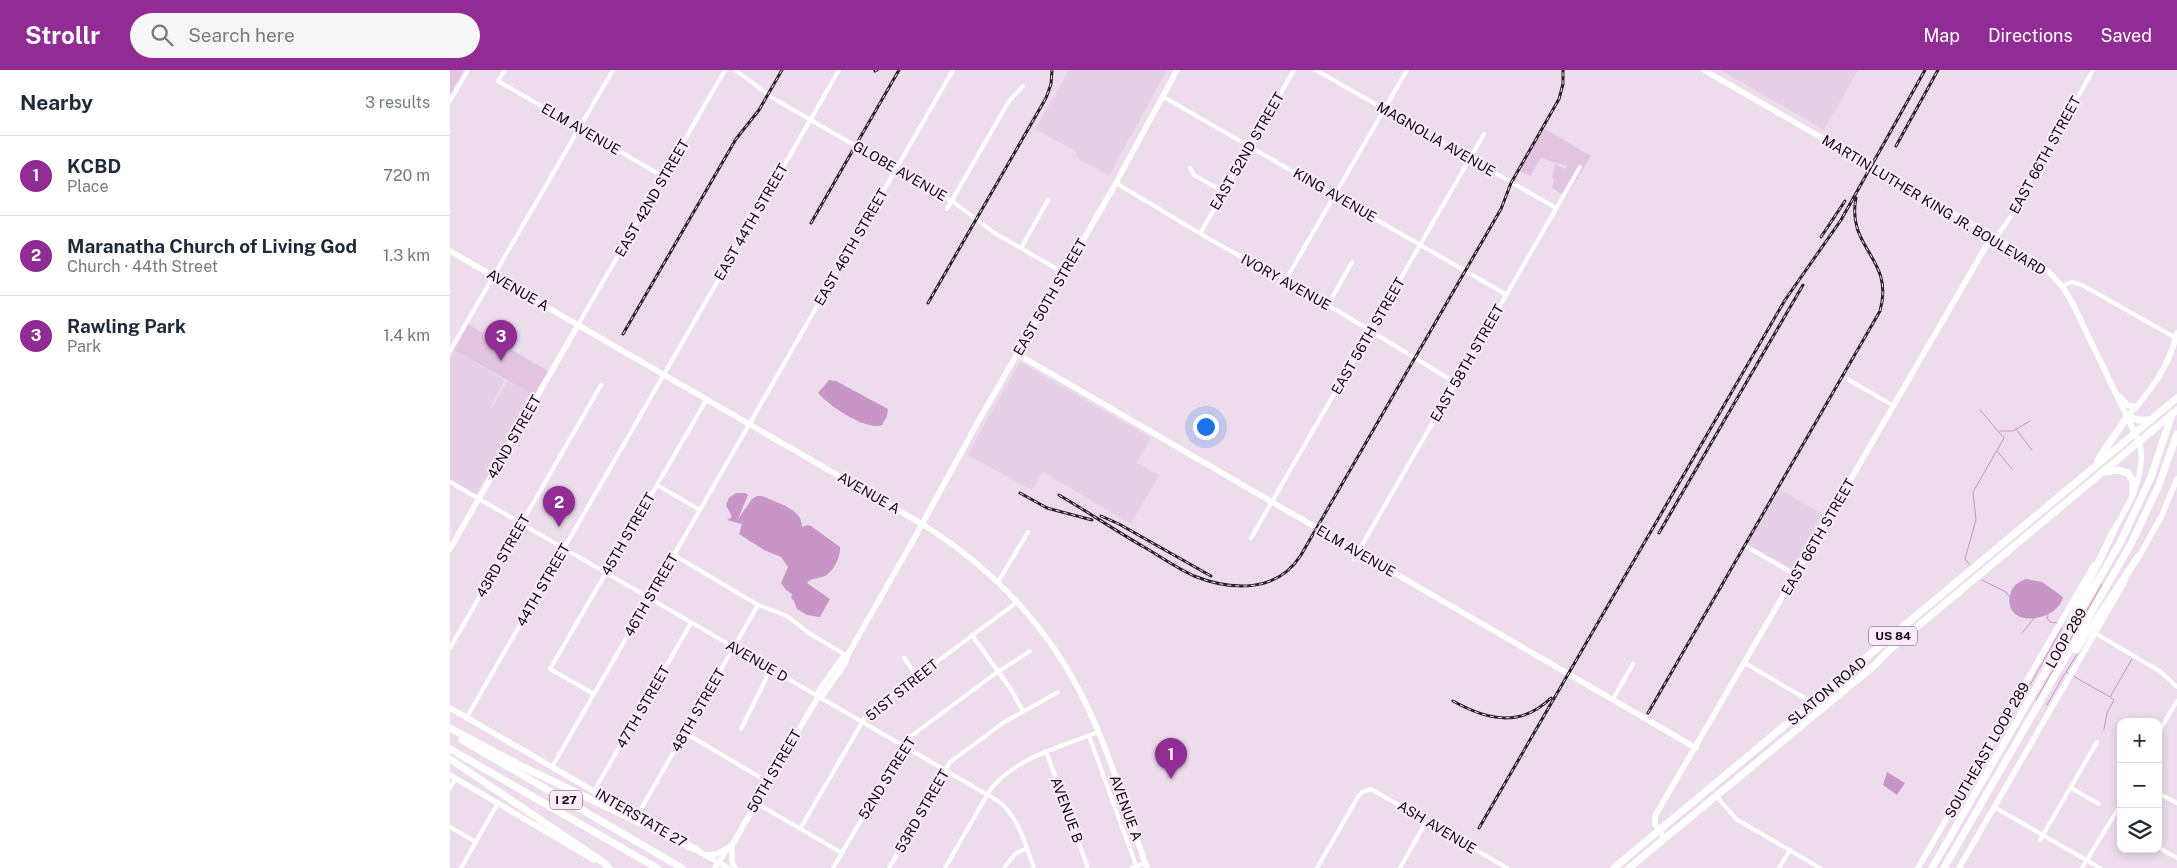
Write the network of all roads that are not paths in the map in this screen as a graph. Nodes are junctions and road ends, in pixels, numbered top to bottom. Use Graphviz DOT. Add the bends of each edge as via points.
graph roads {
  1 [pos="468,70"];
  2 [pos="505,70"];
  3 [pos="613,70"];
  4 [pos="725,70"];
  5 [pos="735,70"];
  6 [pos="839,70"];
  7 [pos="953,70"];
  8 [pos="1178,70"];
  9 [pos="1294,70"];
  10 [pos="1316,70"];
  11 [pos="1407,70"];
  12 [pos="1704,70"];
  13 [pos="2092,70"];
  14 [pos="1023,86"];
  15 [pos="1162,96"];
  16 [pos="450,101"];
  17 [pos="1384,110"];
  18 [pos="810,120"];
  19 [pos="579,129"];
  20 [pos="1484,134"];
  21 [pos="1250,146"];
  22 [pos="1470,159"];
  23 [pos="1580,167"];
  24 [pos="1190,168"];
  25 [pos="896,169"];
  26 [pos="664,177"];
  27 [pos="1116,182"];
  28 [pos="1224,192"];
  29 [pos="1335,195"];
  30 [pos="1048,200"];
  31 [pos="951,201"];
  32 [pos="1556,208"];
  33 [pos="947,209"];
  34 [pos="1201,232"];
  35 [pos="1994,237"];
  36 [pos="1420,245"];
  37 [pos="1021,248"];
  38 [pos="450,252"];
  39 [pos="1352,262"];
  40 [pos="1064,273"];
  41 [pos="493,276"];
  42 [pos="1285,281"];
  43 [pos="2062,286"];
  44 [pos="1507,295"];
  45 [pos="1328,305"];
  46 [pos="578,325"];
  47 [pos="1370,331"];
  48 [pos="2176,336"];
  49 [pos="451,346"];
  50 [pos="450,351"];
  51 [pos="1017,354"];
  52 [pos="664,374"];
  53 [pos="1847,379"];
  54 [pos="1456,383"];
  55 [pos="601,385"];
  56 [pos="2115,392"];
  57 [pos="2177,397"];
  58 [pos="707,399"];
  59 [pos="1894,406"];
  60 [pos="2137,406"];
  61 [pos="2177,410"];
  62 [pos="2128,417"];
  63 [pos="2151,420"];
  64 [pos="750,424"];
  65 [pos="2135,433"];
  66 [pos="2177,434"];
  67 [pos="2139,443"];
  68 [pos="2093,469"];
  69 [pos="2104,472"];
  70 [pos="2177,479"];
  71 [pos="450,482"];
  72 [pos="657,485"];
  73 [pos="2133,493"];
  74 [pos="479,499"];
  75 [pos="2056,500"];
  76 [pos="1272,502"];
  77 [pos="2062,507"];
  78 [pos="700,510"];
  79 [pos="521,524"];
  80 [pos="922,524"];
  81 [pos="1028,532"];
  82 [pos="2113,532"];
  83 [pos="1251,538"];
  84 [pos="1747,547"];
  85 [pos="450,549"];
  86 [pos="564,549"];
  87 [pos="1359,552"];
  88 [pos="674,555"];
  89 [pos="2138,558"];
  90 [pos="1354,559"];
  91 [pos="605,574"];
  92 [pos="1796,576"];
  93 [pos="998,582"];
  94 [pos="648,599"];
  95 [pos="1018,602"];
  96 [pos="759,605"];
  97 [pos="691,623"];
  98 [pos="2095,633"];
  99 [pos="972,636"];
  100 [pos="450,648"];
  101 [pos="734,648"];
  102 [pos="1030,651"];
  103 [pos="847,656"];
  104 [pos="904,658"];
  105 [pos="1745,663"];
  106 [pos="1633,664"];
  107 [pos="771,669"];
  108 [pos="998,672"];
  109 [pos="916,676"];
  110 [pos="2177,687"];
  111 [pos="1058,692"];
  112 [pos="594,694"];
  113 [pos="818,697"];
  114 [pos="1614,700"];
  115 [pos="2177,701"];
  116 [pos="1813,702"];
  117 [pos="450,708"];
  118 [pos="1823,709"];
  119 [pos="1023,711"];
  120 [pos="466,717"];
  121 [pos="2018,720"];
  122 [pos="862,722"];
  123 [pos="2027,725"];
  124 [pos="2162,726"];
  125 [pos="450,728"];
  126 [pos="741,729"];
  127 [pos="1098,732"];
  128 [pos="450,733"];
  129 [pos="685,733"];
  130 [pos="1089,736"];
  131 [pos="2097,742"];
  132 [pos="904,746"];
  133 [pos="1696,748"];
  134 [pos="450,749"];
  135 [pos="1046,751"];
  136 [pos="450,759"];
  137 [pos="1736,766"];
  138 [pos="552,767"];
  139 [pos="945,770"];
  140 [pos="1743,775"];
  141 [pos="453,777"];
  142 [pos="768,782"];
  143 [pos="450,788"];
  144 [pos="2071,788"];
  145 [pos="594,791"];
  146 [pos="2162,794"];
  147 [pos="988,795"];
  148 [pos="1717,797"];
  149 [pos="498,803"];
  150 [pos="756,803"];
  151 [pos="2177,803"];
  152 [pos="2099,804"];
  153 [pos="1994,807"];
  154 [pos="2118,808"];
  155 [pos="637,816"];
  156 [pos="1426,822"];
  157 [pos="450,827"];
  158 [pos="800,829"];
  159 [pos="1659,830"];
  160 [pos="1664,838"];
  161 [pos="2042,838"];
  162 [pos="476,842"];
  163 [pos="730,847"];
  164 [pos="1027,848"];
  165 [pos="695,849"];
  166 [pos="2162,849"];
  167 [pos="1790,850"];
  168 [pos="842,853"];
  169 [pos="705,855"];
  170 [pos="2177,858"];
  171 [pos="2086,860"];
  172 [pos="721,866"];
  173 [pos="1146,866"];
  174 [pos="461,868"];
  175 [pos="609,868"];
  176 [pos="656,868"];
  177 [pos="682,868"];
  178 [pos="735,868"];
  179 [pos="833,868"];
  180 [pos="889,868"];
  181 [pos="945,868"];
  182 [pos="1004,868"];
  183 [pos="1034,868"];
  184 [pos="1088,868"];
  185 [pos="1135,868"];
  186 [pos="1317,868"];
  187 [pos="1400,868"];
  188 [pos="1507,868"];
  189 [pos="1614,868"];
  190 [pos="1629,868"];
  191 [pos="1779,868"];
  192 [pos="1820,868"];
  193 [pos="1918,868"];
  194 [pos="1931,868"];
  195 [pos="1944,868"];
  196 [pos="1959,868"];
  197 [pos="2082,868"];
  198 [pos="2100,868"];
  1 -- 16 [label="street"];
  2 -- 19 [label="street, ELM AVENUE" via="498,82"];
  3 -- 19 [label="street"];
  4 -- 26 [label="street, EAST 42ND STREET"];
  5 -- 18 [label="street, GLOBE AVENUE" via="767,95"];
  6 -- 18 [label="street, EAST 44TH STREET"];
  7 -- 25 [label="street, EAST 46TH STREET"];
  8 -- 15 [label="main road, EAST 50TH STREET"];
  9 -- 21 [label="street, EAST 52ND STREET"];
  10 -- 17 [label="street, MAGNOLIA AVENUE"];
  11 -- 17 [label="street"];
  12 -- 35 [label="main road, MARTIN LUTHER KING JR. BOULEVARD"];
  13 -- 35 [label="street, EAST 66TH STREET" via="2011,216"];
  14 -- 31 [label="street" via="1009,102"];
  15 -- 21 [label="street, KING AVENUE"];
  15 -- 27 [label="main road, EAST 50TH STREET"];
  17 -- 22 [label="street, MAGNOLIA AVENUE"];
  17 -- 29 [label="street"];
  18 -- 25 [label="street, GLOBE AVENUE"];
  18 -- 52 [label="street, EAST 44TH STREET"];
  19 -- 26 [label="street, ELM AVENUE"];
  19 -- 41 [label="street"];
  20 -- 22 [label="street, EAST 56TH STREET"];
  21 -- 28 [label="street, EAST 52ND STREET"];
  21 -- 29 [label="street, KING AVENUE"];
  22 -- 32 [label="street, MAGNOLIA AVENUE"];
  22 -- 36 [label="street, EAST 56TH STREET"];
  23 -- 32 [label="street, EAST 58TH STREET"];
  24 -- 28 [label="street" via="1194,175"];
  25 -- 31 [label="street, GLOBE AVENUE"];
  25 -- 64 [label="street, EAST 46TH STREET"];
  26 -- 46 [label="street, EAST 42ND STREET"];
  27 -- 34 [label="street, IVORY AVENUE"];
  27 -- 40 [label="main road, EAST 50TH STREET"];
  28 -- 34 [label="street, EAST 52ND STREET"];
  29 -- 36 [label="street, KING AVENUE"];
  29 -- 42 [label="street"];
  30 -- 37 [label="street"];
  31 -- 33 [label="street"];
  31 -- 37 [label="street, GLOBE AVENUE"];
  32 -- 44 [label="street, EAST 58TH STREET"];
  34 -- 42 [label="street, IVORY AVENUE"];
  35 -- 43 [label="main road, MARTIN LUTHER KING JR. BOULEVARD" via="2041,265"];
  35 -- 59 [label="main road, EAST 66TH STREET"];
  36 -- 44 [label="street, KING AVENUE"];
  36 -- 47 [label="street, EAST 56TH STREET"];
  37 -- 40 [label="street, GLOBE AVENUE"];
  38 -- 41 [label="main road, AVENUE A"];
  39 -- 45 [label="street"];
  40 -- 51 [label="main road, EAST 50TH STREET"];
  41 -- 46 [label="main road, AVENUE A"];
  41 -- 49 [label="street"];
  42 -- 45 [label="street, IVORY AVENUE"];
  43 -- 48 [label="street" via="2072,282 2082,285"];
  43 -- 56 [label="main road, MARTIN LUTHER KING JR. BOULEVARD"];
  44 -- 54 [label="street, EAST 58TH STREET"];
  45 -- 47 [label="street, IVORY AVENUE"];
  46 -- 52 [label="main road, AVENUE A"];
  46 -- 74 [label="main road, 42ND STREET"];
  47 -- 54 [label="street, IVORY AVENUE"];
  47 -- 76 [label="street, EAST 56TH STREET"];
  48 -- 60 [label="main road" via="2162,372"];
  49 -- 50 [label="street"];
  51 -- 76 [label="main road, ELM AVENUE"];
  51 -- 80 [label="main road, EAST 50TH STREET"];
  52 -- 58 [label="main road, AVENUE A"];
  52 -- 86 [label="street, 44TH STREET"];
  53 -- 59 [label="street"];
  54 -- 87 [label="street, EAST 58TH STREET"];
  55 -- 79 [label="street, 43RD STREET"];
  56 -- 60 [label="main road" via="2129,406"];
  56 -- 62 [label="main road, MARTIN LUTHER KING JR. BOULEVARD"];
  57 -- 63 [label="highway, SLATON ROAD / US 84"];
  57 -- 121 [label="highway, LOOP 289" via="2151,477 2125,533"];
  58 -- 64 [label="main road, AVENUE A"];
  58 -- 72 [label="street, 45TH STREET"];
  59 -- 92 [label="main road, EAST 66TH STREET"];
  60 -- 62 [label="main road"];
  61 -- 67 [label="highway, SLATON ROAD / US 84"];
  62 -- 63 [label="highway"];
  62 -- 65 [label="main road, MARTIN LUTHER KING JR. BOULEVARD"];
  62 -- 68 [label="highway"];
  63 -- 65 [label="highway, SLATON ROAD / US 84"];
  64 -- 78 [label="street, 46TH STREET"];
  64 -- 80 [label="main road, AVENUE A"];
  65 -- 67 [label="main road, MARTIN LUTHER KING JR. BOULEVARD"];
  65 -- 68 [label="highway, SLATON ROAD / US 84"];
  66 -- 123 [label="highway, LOOP 289" via="2156,491 2131,544"];
  67 -- 69 [label="highway, SLATON ROAD / US 84"];
  67 -- 73 [label="main road, SOUTHEAST LOOP 289" via="2141,467"];
  68 -- 75 [label="highway, SLATON ROAD / US 84"];
  69 -- 73 [label="highway" via="2118,470 2128,473 2134,481"];
  69 -- 77 [label="highway, SLATON ROAD / US 84"];
  70 -- 89 [label="main road"];
  71 -- 74 [label="street, AVENUE D"];
  72 -- 78 [label="street"];
  72 -- 91 [label="street, 45TH STREET"];
  73 -- 82 [label="main road, SOUTHEAST LOOP 289"];
  74 -- 79 [label="street, AVENUE D"];
  74 -- 85 [label="main road, 42ND STREET"];
  75 -- 77 [label="highway"];
  75 -- 116 [label="highway, SLATON ROAD / US 84"];
  76 -- 83 [label="street, EAST 56TH STREET"];
  76 -- 87 [label="main road, ELM AVENUE"];
  77 -- 118 [label="highway, SLATON ROAD / US 84"];
  78 -- 88 [label="street, 46TH STREET"];
  79 -- 86 [label="street, AVENUE D"];
  79 -- 100 [label="street, 43RD STREET"];
  80 -- 93 [label="main road, AVENUE A" via="963,552"];
  80 -- 103 [label="main road, 50TH STREET"];
  81 -- 93 [label="street"];
  82 -- 121 [label="highway"];
  82 -- 193 [label="main road, SOUTHEAST LOOP 289"];
  84 -- 92 [label="street"];
  86 -- 91 [label="street, AVENUE D"];
  86 -- 120 [label="street, 44TH STREET"];
  87 -- 90 [label="street, EAST 58TH STREET"];
  87 -- 114 [label="main road, ELM AVENUE"];
  88 -- 94 [label="street, 46TH STREET"];
  88 -- 96 [label="street"];
  89 -- 98 [label="main road"];
  89 -- 123 [label="highway"];
  91 -- 94 [label="street, AVENUE D"];
  91 -- 112 [label="street, 45TH STREET" via="550,669"];
  92 -- 105 [label="main road, EAST 66TH STREET"];
  93 -- 95 [label="main road, AVENUE A"];
  94 -- 97 [label="street, AVENUE D"];
  94 -- 112 [label="street, 46TH STREET"];
  95 -- 99 [label="street, 51ST STREET"];
  95 -- 127 [label="main road, AVENUE A" via="1064,664"];
  96 -- 101 [label="street, 48TH STREET"];
  96 -- 103 [label="street" via="787,616"];
  97 -- 101 [label="street, AVENUE D"];
  97 -- 145 [label="street, 47TH STREET"];
  98 -- 110 [label="street" via="2161,672"];
  98 -- 153 [label="main road"];
  99 -- 108 [label="street"];
  99 -- 109 [label="street, 51ST STREET"];
  101 -- 107 [label="street, AVENUE D"];
  101 -- 129 [label="street, 48TH STREET"];
  102 -- 108 [label="street, 52ND STREET"];
  103 -- 113 [label="main road, 50TH STREET" via="823,695"];
  104 -- 109 [label="street"];
  105 -- 116 [label="street"];
  105 -- 133 [label="main road, EAST 66TH STREET"];
  106 -- 114 [label="street"];
  107 -- 113 [label="street, AVENUE D"];
  107 -- 126 [label="street"];
  108 -- 119 [label="street"];
  108 -- 132 [label="street, 52ND STREET" via="915,732"];
  109 -- 122 [label="street, 51ST STREET" via="867,714"];
  111 -- 119 [label="street, 53RD STREET"];
  112 -- 138 [label="street, 46TH STREET"];
  113 -- 122 [label="street, AVENUE D"];
  113 -- 142 [label="main road, 50TH STREET"];
  114 -- 133 [label="main road, ELM AVENUE"];
  115 -- 124 [label="street"];
  116 -- 118 [label="street"];
  116 -- 137 [label="highway, SLATON ROAD / US 84"];
  117 -- 120 [label="main road, INTERSTATE 27"];
  118 -- 140 [label="highway, SLATON ROAD / US 84"];
  119 -- 139 [label="street, 53RD STREET" via="997,726 950,762"];
  120 -- 138 [label="main road, INTERSTATE 27"];
  121 -- 194 [label="highway, LOOP 289"];
  122 -- 132 [label="street, AVENUE D"];
  122 -- 158 [label="street, 51ST STREET"];
  123 -- 195 [label="highway, LOOP 289"];
  125 -- 165 [label="highway" via="523,767"];
  127 -- 130 [label="street"];
  127 -- 173 [label="main road, AVENUE A"];
  128 -- 177 [label="highway, I 27"];
  129 -- 142 [label="street"];
  129 -- 155 [label="street, 48TH STREET"];
  130 -- 135 [label="street"];
  130 -- 185 [label="street, AVENUE A"];
  131 -- 144 [label="street"];
  132 -- 139 [label="street, AVENUE D"];
  132 -- 168 [label="street, 52ND STREET"];
  133 -- 159 [label="main road, EAST 66TH STREET" via="1656,816"];
  134 -- 176 [label="highway, I 27"];
  135 -- 147 [label="street" via="1000,780"];
  135 -- 184 [label="street, AVENUE B"];
  136 -- 175 [label="highway"];
  137 -- 140 [label="highway"];
  137 -- 159 [label="highway, SLATON ROAD / US 84"];
  138 -- 145 [label="main road, INTERSTATE 27"];
  139 -- 147 [label="street, AVENUE D"];
  139 -- 180 [label="street, 53RD STREET"];
  140 -- 148 [label="highway, SLATON ROAD / US 84"];
  141 -- 143 [label="street"];
  141 -- 149 [label="main road"];
  142 -- 150 [label="main road, 50TH STREET"];
  144 -- 152 [label="street"];
  144 -- 161 [label="street"];
  145 -- 155 [label="main road, INTERSTATE 27"];
  146 -- 151 [label="street"];
  147 -- 164 [label="street, AVENUE D" via="1011,814"];
  147 -- 181 [label="street"];
  148 -- 160 [label="highway, SLATON ROAD / US 84"];
  148 -- 167 [label="street" via="1736,819"];
  149 -- 162 [label="street"];
  149 -- 175 [label="main road"];
  150 -- 158 [label="street"];
  150 -- 163 [label="main road, 50TH STREET"];
  153 -- 161 [label="street"];
  153 -- 196 [label="main road"];
  154 -- 171 [label="street"];
  155 -- 165 [label="main road, INTERSTATE 27"];
  156 -- 186 [label="street, ASH AVENUE" via="1375,790 1366,790 1358,797"];
  156 -- 187 [label="street"];
  156 -- 188 [label="street, ASH AVENUE"];
  157 -- 162 [label="street"];
  158 -- 168 [label="street"];
  159 -- 160 [label="main road"];
  159 -- 189 [label="highway, SLATON ROAD / US 84"];
  160 -- 190 [label="highway, SLATON ROAD / US 84"];
  161 -- 171 [label="street"];
  162 -- 174 [label="street"];
  163 -- 169 [label="main road" via="715,855"];
  163 -- 172 [label="main road, 50TH STREET"];
  163 -- 178 [label="main road"];
  164 -- 182 [label="street" via="1015,854"];
  164 -- 183 [label="street, AVENUE D"];
  165 -- 169 [label="main road, INTERSTATE 27"];
  166 -- 170 [label="street"];
  167 -- 191 [label="street"];
  167 -- 192 [label="street"];
  168 -- 179 [label="street, 52ND STREET"];
  169 -- 172 [label="main road, INTERSTATE 27"];
  171 -- 197 [label="street"];
  171 -- 198 [label="street"];
  173 -- 185 [label="street"];
}
